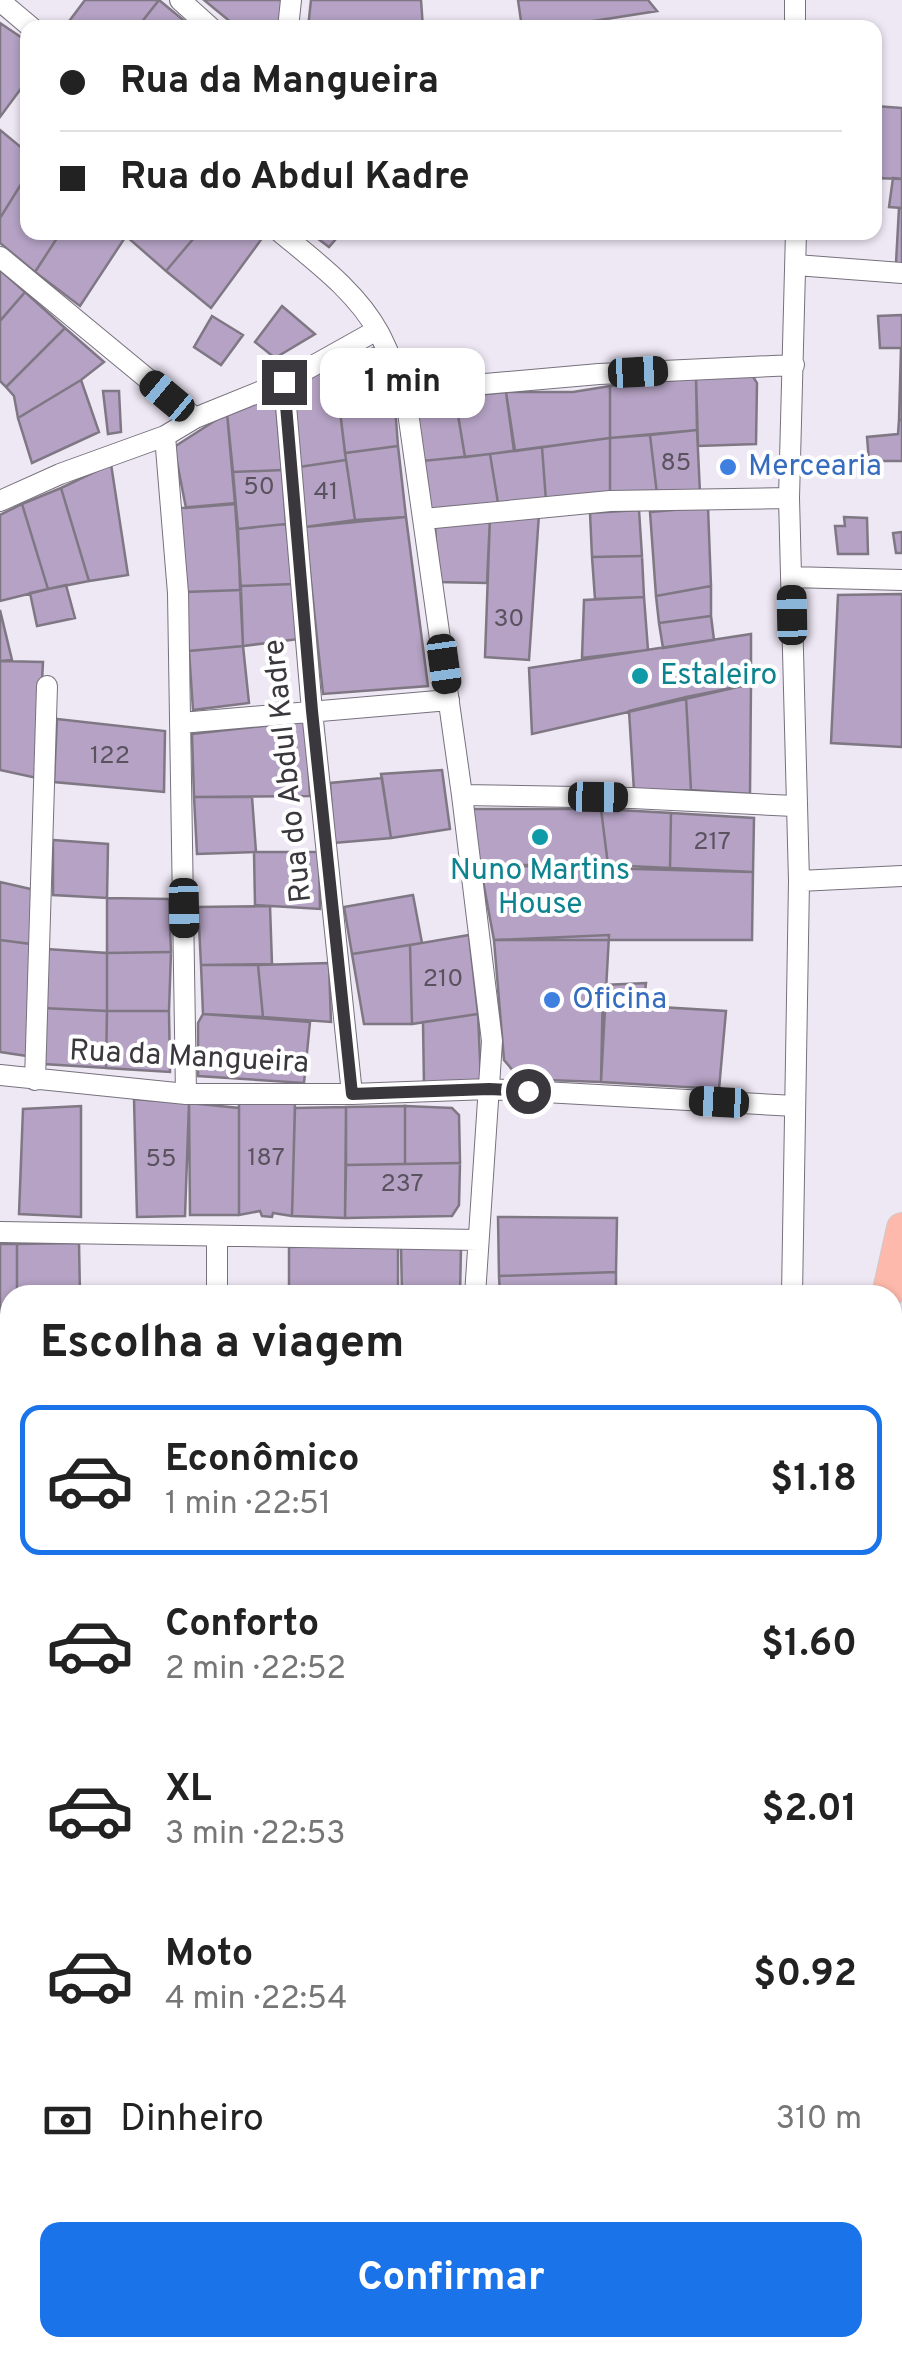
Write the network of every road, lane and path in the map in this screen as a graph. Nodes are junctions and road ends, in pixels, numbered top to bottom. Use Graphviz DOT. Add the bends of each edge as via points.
graph roads {
  1 [pos="180,0"];
  2 [pos="0,1"];
  3 [pos="23,20"];
  4 [pos="201,20"];
  5 [pos="290,240"];
  6 [pos="796,240"];
  7 [pos="0,257"];
  8 [pos="796,265"];
  9 [pos="902,274"];
  10 [pos="378,330"];
  11 [pos="794,365"];
  12 [pos="284,382"];
  13 [pos="404,391"];
  14 [pos="195,418"];
  15 [pos="165,436"];
  16 [pos="790,498"];
  17 [pos="0,501"];
  18 [pos="424,519"];
  19 [pos="791,577"];
  20 [pos="902,580"];
  21 [pos="47,686"];
  22 [pos="449,700"];
  23 [pos="312,711"];
  24 [pos="181,723"];
  25 [pos="462,795"];
  26 [pos="794,806"];
  27 [pos="902,876"];
  28 [pos="798,880"];
  29 [pos="0,1075"];
  30 [pos="34,1080"];
  31 [pos="489,1089"];
  32 [pos="186,1094"];
  33 [pos="352,1094"];
  34 [pos="796,1106"];
  35 [pos="902,1228"];
  36 [pos="0,1232"];
  37 [pos="217,1237"];
  38 [pos="478,1240"];
  39 [pos="218,1285"];
  40 [pos="476,1285"];
  41 [pos="792,1285"];
  42 [pos="888,1285"];
  1 -- 4 [label="street"];
  2 -- 3 [label="street"];
  5 -- 10 [label="street" via="324,266"];
  6 -- 8 [label="street"];
  7 -- 14 [label="street"];
  8 -- 9 [label="street"];
  8 -- 11 [label="street"];
  10 -- 12 [label="street"];
  10 -- 13 [label="street"];
  11 -- 13 [label="street"];
  11 -- 16 [label="street"];
  12 -- 14 [label="street"];
  12 -- 23 [label="street, Rua do Abdul Kadre"];
  13 -- 18 [label="street"];
  14 -- 15 [label="street"];
  15 -- 17 [label="street"];
  15 -- 24 [label="street"];
  16 -- 18 [label="street" via="610,501"];
  16 -- 19 [label="street"];
  18 -- 22 [label="street"];
  19 -- 20 [label="street"];
  19 -- 26 [label="street"];
  21 -- 30 [label="street"];
  22 -- 23 [label="street"];
  22 -- 25 [label="street"];
  23 -- 24 [label="street"];
  23 -- 33 [label="street, Rua do Abdul Kadre"];
  24 -- 32 [label="street"];
  25 -- 26 [label="street"];
  25 -- 31 [label="street" via="492,1041"];
  26 -- 28 [label="street"];
  27 -- 28 [label="street"];
  28 -- 34 [label="street"];
  29 -- 30 [label="street, Rua da Mangueira"];
  30 -- 32 [label="street, Rua da Mangueira"];
  31 -- 33 [label="street, Rua da Mangueira"];
  31 -- 34 [label="street, Rua da Mangueira"];
  31 -- 38 [label="street"];
  32 -- 33 [label="street, Rua da Mangueira"];
  34 -- 41 [label="street"];
  35 -- 42 [label="main road"];
  36 -- 37 [label="street"];
  37 -- 38 [label="street"];
  37 -- 39 [label="street"];
  38 -- 40 [label="street"];
}
